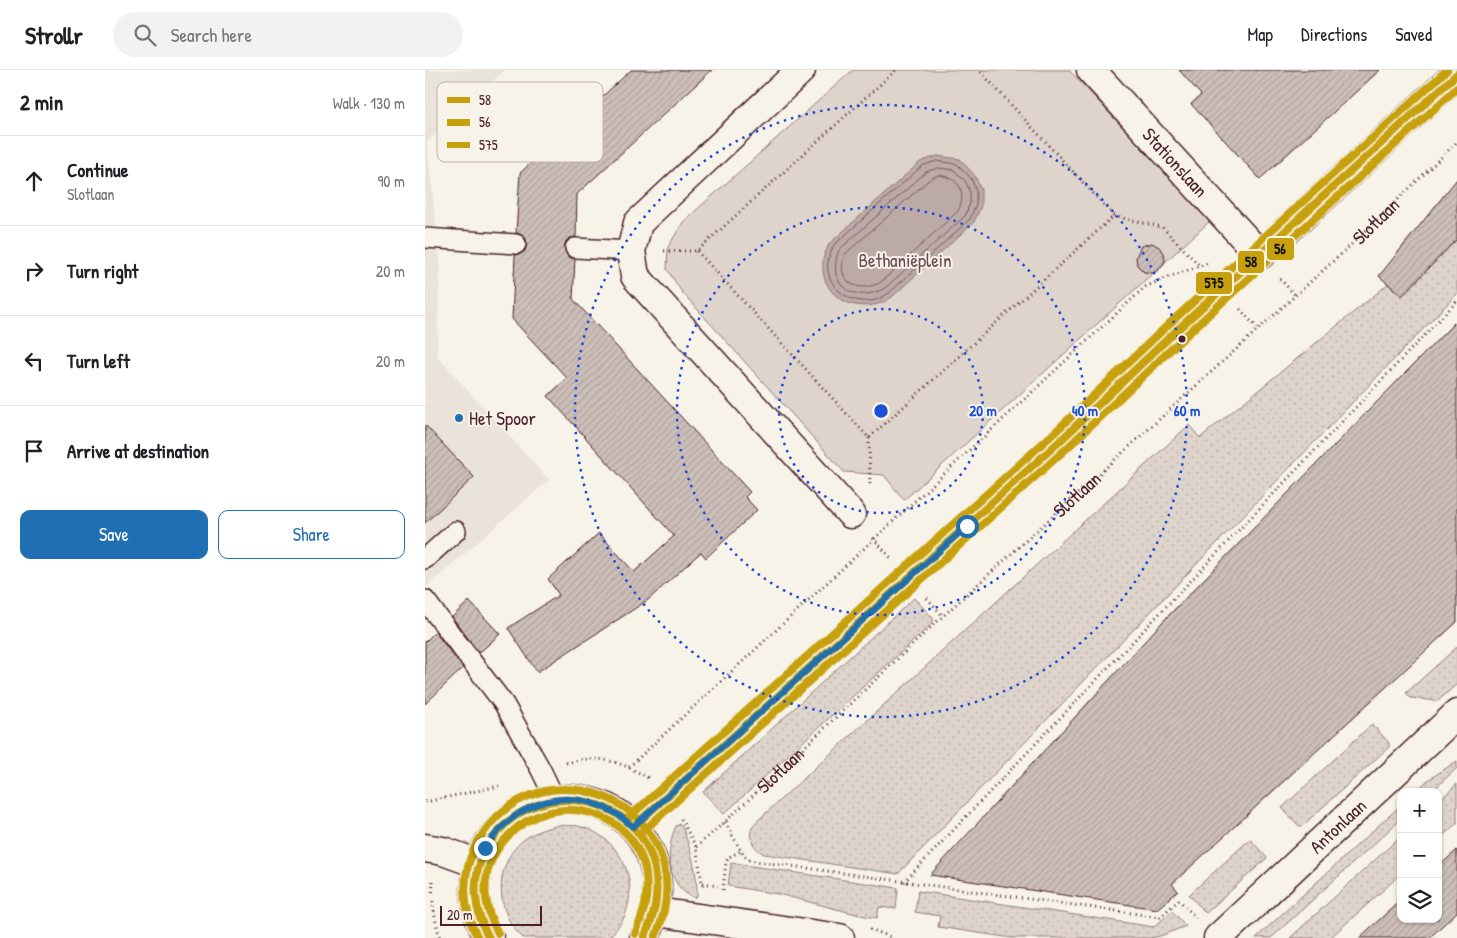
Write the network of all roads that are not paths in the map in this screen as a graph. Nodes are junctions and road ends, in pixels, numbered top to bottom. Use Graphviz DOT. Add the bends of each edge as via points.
graph roads {
  1 [pos="801,70"];
  2 [pos="1091,70"];
  3 [pos="1457,74"];
  4 [pos="425,238"];
  5 [pos="516,244"];
  6 [pos="575,248"];
  7 [pos="631,251"];
  8 [pos="1260,255"];
  9 [pos="861,505"];
  10 [pos="456,531"];
  11 [pos="425,559"];
  12 [pos="425,600"];
  13 [pos="1457,714"];
  14 [pos="555,799"];
  15 [pos="633,827"];
  16 [pos="425,848"];
  17 [pos="479,864"];
  18 [pos="656,912"];
  19 [pos="489,938"];
  20 [pos="644,938"];
  21 [pos="840,938"];
  22 [pos="1218,938"];
  1 -- 7 [label="street" via="638,224"];
  2 -- 8 [label="street, Stationslaan"];
  3 -- 8 [label="street"];
  4 -- 5 [label="lane"];
  6 -- 7 [label="lane"];
  7 -- 9 [label="street" via="635,276"];
  8 -- 15 [label="lane" via="1054,447"];
  10 -- 11 [label="lane"];
  12 -- 14 [label="lane" via="504,704"];
  13 -- 22 [label="street, Antonlaan"];
  14 -- 15 [label="street" via="597,804 616,813"];
  14 -- 17 [label="street" via="538,803 507,821 485,848"];
  15 -- 18 [label="street" via="643,839 655,866"];
  16 -- 17 [label="street"];
  17 -- 19 [label="street" via="476,905"];
  18 -- 20 [label="street"];
  18 -- 21 [label="street"];
}
